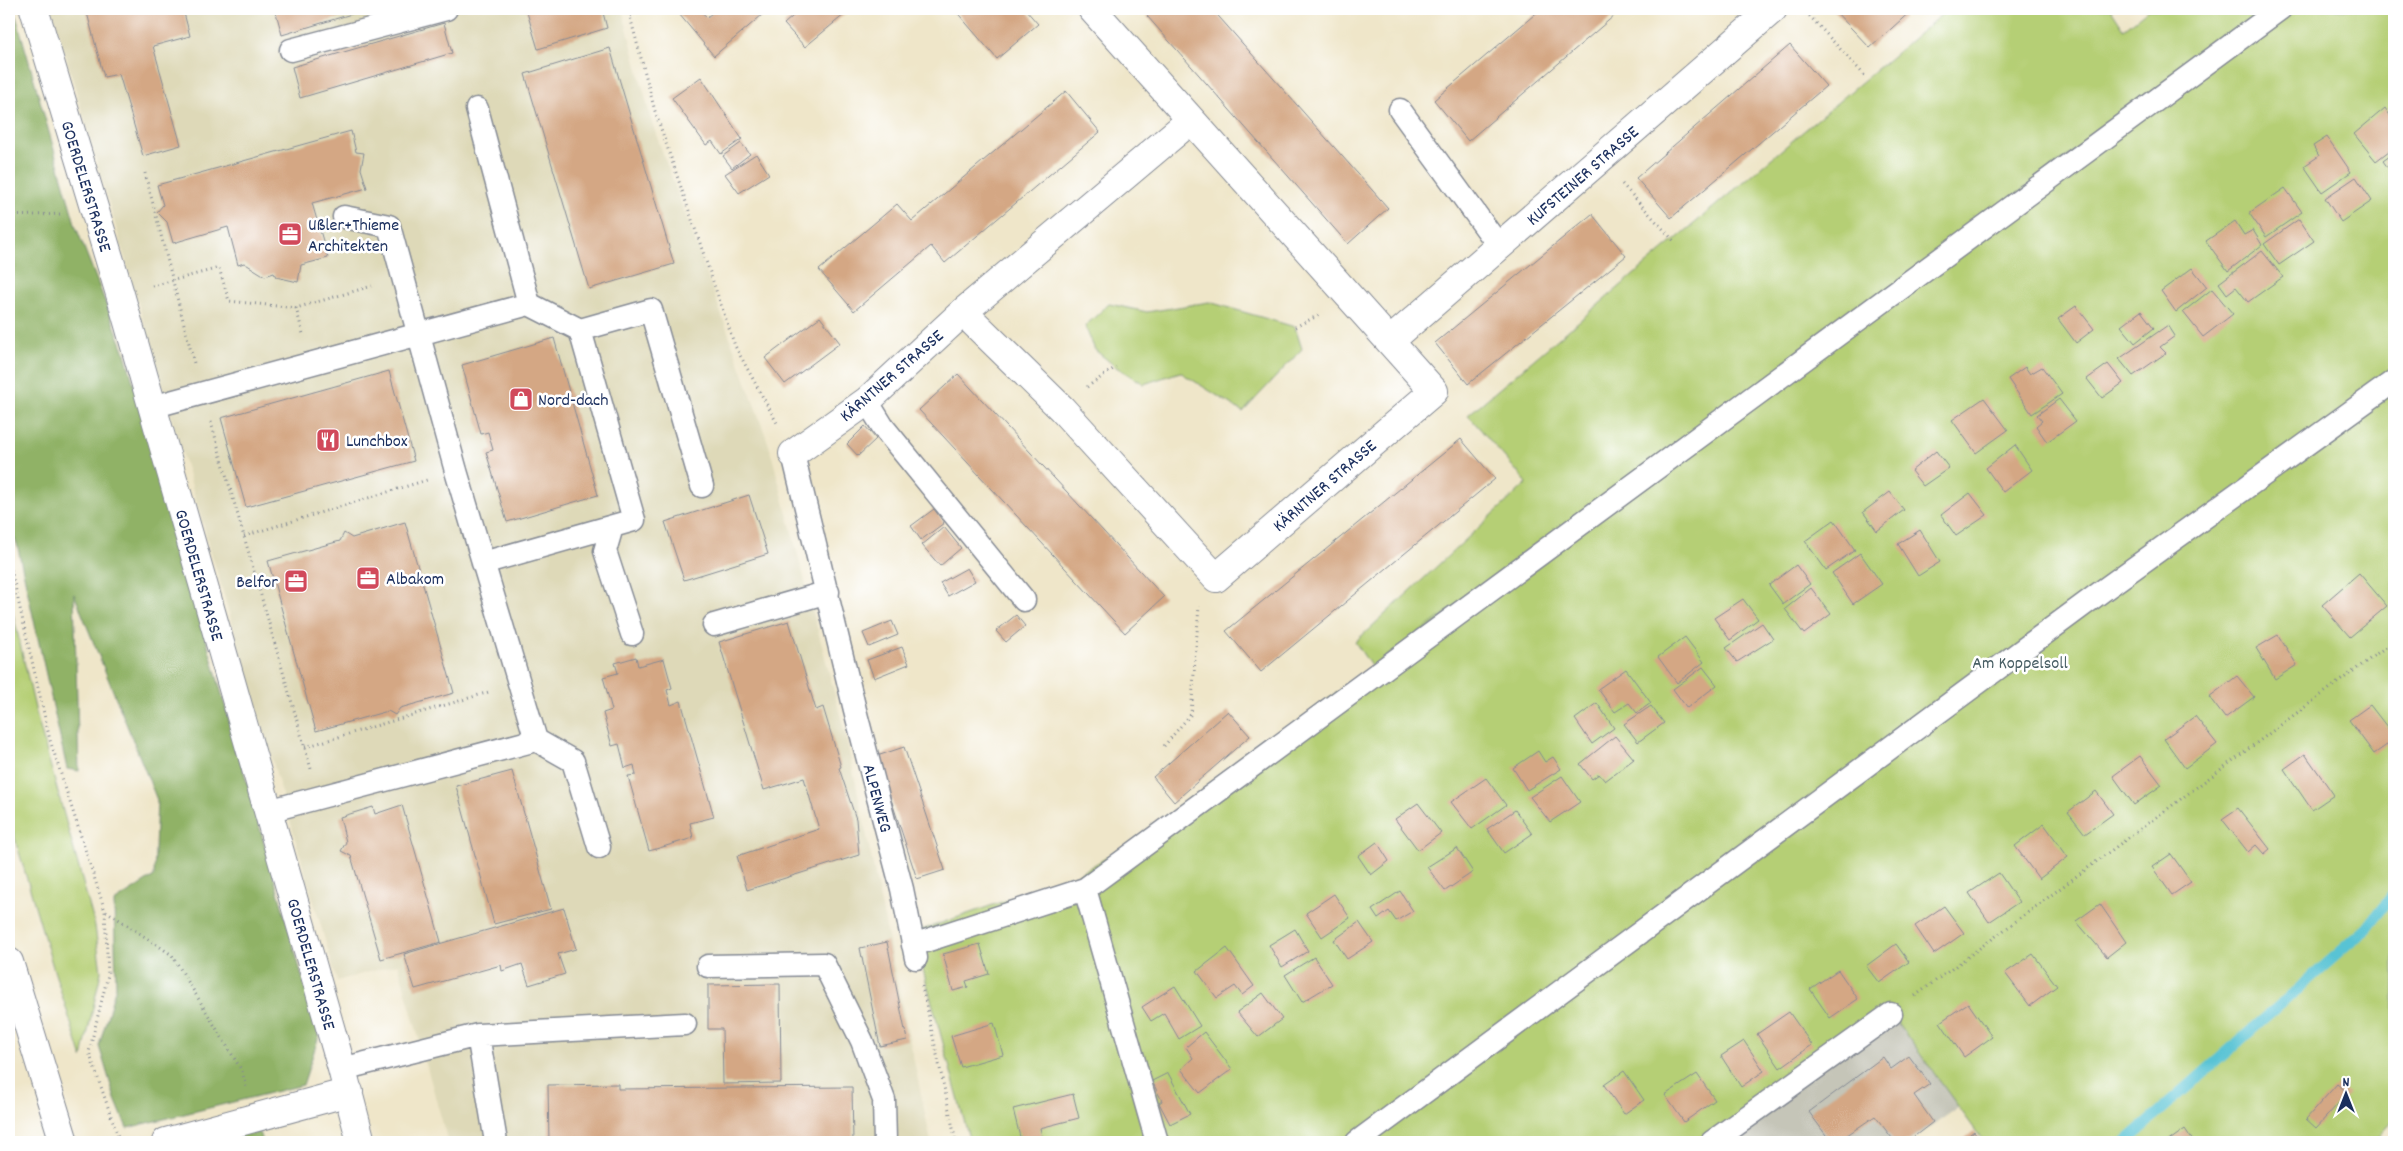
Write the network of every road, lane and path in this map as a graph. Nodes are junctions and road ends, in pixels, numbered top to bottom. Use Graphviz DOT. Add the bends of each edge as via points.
graph roads {
  1 [pos="34,9"];
  2 [pos="446,9"];
  3 [pos="628,9"];
  4 [pos="639,9"];
  5 [pos="1092,9"];
  6 [pos="1774,9"];
  7 [pos="1802,9"];
  8 [pos="2280,9"];
  9 [pos="630,16"];
  10 [pos="291,50"];
  11 [pos="1867,78"];
  12 [pos="477,109"];
  13 [pos="1400,110"];
  14 [pos="1191,120"];
  15 [pos="1600,159"];
  16 [pos="144,172"];
  17 [pos="96,214"];
  18 [pos="9,216"];
  19 [pos="344,217"];
  20 [pos="1674,241"];
  21 [pos="1500,246"];
  22 [pos="402,277"];
  23 [pos="171,281"];
  24 [pos="120,294"];
  25 [pos="529,304"];
  26 [pos="963,312"];
  27 [pos="580,330"];
  28 [pos="420,334"];
  29 [pos="1390,342"];
  30 [pos="2394,381"];
  31 [pos="202,393"];
  32 [pos="867,401"];
  33 [pos="152,407"];
  34 [pos="793,454"];
  35 [pos="456,471"];
  36 [pos="702,486"];
  37 [pos="612,527"];
  38 [pos="244,536"];
  39 [pos="9,560"];
  40 [pos="483,563"];
  41 [pos="1216,578"];
  42 [pos="828,592"];
  43 [pos="1024,600"];
  44 [pos="714,625"];
  45 [pos="632,634"];
  46 [pos="2394,641"];
  47 [pos="519,682"];
  48 [pos="536,740"];
  49 [pos="1164,746"];
  50 [pos="268,811"];
  51 [pos="599,847"];
  52 [pos="1084,889"];
  53 [pos="105,911"];
  54 [pos="915,952"];
  55 [pos="9,962"];
  56 [pos="708,966"];
  57 [pos="1891,1014"];
  58 [pos="685,1024"];
  59 [pos="478,1036"];
  60 [pos="346,1080"];
  61 [pos="252,1117"];
  62 [pos="64,1142"];
  63 [pos="120,1142"];
  64 [pos="166,1142"];
  65 [pos="361,1142"];
  66 [pos="496,1142"];
  67 [pos="885,1142"];
  68 [pos="956,1142"];
  69 [pos="1157,1142"];
  70 [pos="1357,1142"];
  71 [pos="1712,1142"];
  1 -- 17 [label="street, GOERDELERSTRASSE"];
  2 -- 10 [label="lane"];
  3 -- 9 [label="path"];
  4 -- 9 [label="path"];
  5 -- 14 [label="street, KÄRNTNER STRASSE"];
  6 -- 15 [label="street, KUFSTEINER STRASSE"];
  7 -- 11 [label="path"];
  8 -- 52 [label="lane"];
  9 -- 34 [label="path" via="655,111 736,346"];
  12 -- 25 [label="lane"];
  13 -- 21 [label="lane"];
  14 -- 26 [label="street, KÄRNTNER STRASSE"];
  14 -- 29 [label="street, KÄRNTNER STRASSE"];
  15 -- 20 [label="path"];
  15 -- 21 [label="street, KUFSTEINER STRASSE"];
  16 -- 23 [label="path"];
  17 -- 18 [label="path"];
  17 -- 24 [label="street, GOERDELERSTRASSE"];
  19 -- 22 [label="lane" via="389,226"];
  21 -- 29 [label="street, KUFSTEINER STRASSE"];
  22 -- 23 [label="path" via="296,308 229,301 219,268"];
  22 -- 28 [label="lane"];
  23 -- 24 [label="path"];
  23 -- 31 [label="path"];
  24 -- 33 [label="street, GOERDELERSTRASSE"];
  25 -- 27 [label="lane"];
  25 -- 28 [label="lane"];
  26 -- 32 [label="street, KÄRNTNER STRASSE"];
  26 -- 41 [label="street" via="1062,409"];
  27 -- 36 [label="lane" via="651,310"];
  27 -- 37 [label="lane" via="634,520"];
  28 -- 31 [label="lane"];
  28 -- 35 [label="lane"];
  29 -- 41 [label="street, KÄRNTNER STRASSE" via="1434,391"];
  30 -- 70 [label="lane" via="2105,589"];
  31 -- 33 [label="lane"];
  31 -- 38 [label="path"];
  32 -- 34 [label="street, KÄRNTNER STRASSE"];
  32 -- 43 [label="lane" via="883,427"];
  33 -- 50 [label="street, GOERDELERSTRASSE"];
  34 -- 42 [label="lane, ALPENWEG"];
  35 -- 38 [label="path"];
  35 -- 40 [label="lane"];
  37 -- 40 [label="lane"];
  37 -- 45 [label="lane" via="605,551"];
  38 -- 47 [label="path" via="305,747"];
  39 -- 53 [label="path" via="50,740"];
  40 -- 47 [label="lane"];
  41 -- 49 [label="path" via="1198,608 1191,714"];
  42 -- 44 [label="lane"];
  42 -- 54 [label="lane, ALPENWEG"];
  46 -- 57 [label="path"];
  47 -- 48 [label="lane"];
  48 -- 50 [label="lane"];
  48 -- 51 [label="lane" via="573,761"];
  50 -- 60 [label="street, GOERDELERSTRASSE"];
  52 -- 54 [label="lane"];
  52 -- 69 [label="lane"];
  53 -- 61 [label="path" via="172,955 242,1071"];
  53 -- 63 [label="path" via="108,975 88,1052"];
  54 -- 68 [label="path"];
  55 -- 62 [label="street"];
  56 -- 67 [label="lane" via="824,964 862,1041 884,1100"];
  57 -- 71 [label="lane"];
  58 -- 59 [label="lane"];
  59 -- 60 [label="lane"];
  59 -- 66 [label="lane"];
  60 -- 61 [label="street"];
  60 -- 65 [label="street, GOERDELERSTRASSE"];
  61 -- 64 [label="street"];
}
